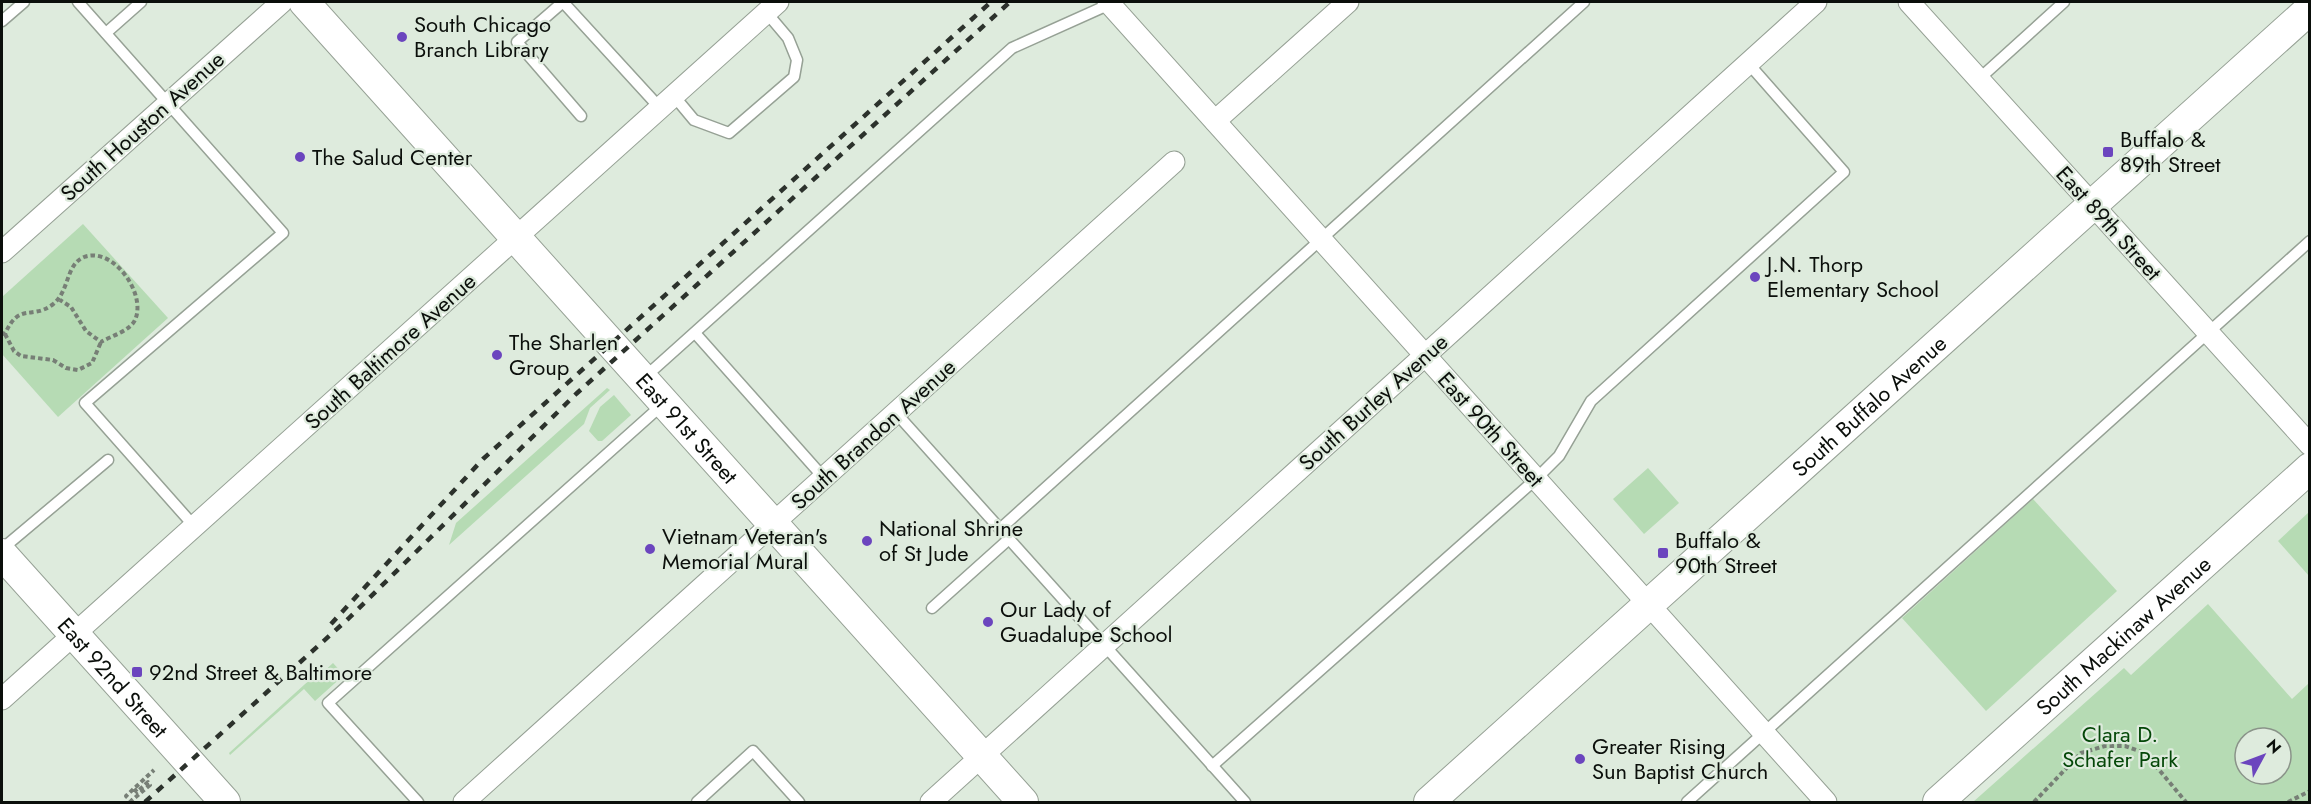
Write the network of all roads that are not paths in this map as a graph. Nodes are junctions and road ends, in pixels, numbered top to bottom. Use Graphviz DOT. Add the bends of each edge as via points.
graph roads {
  1 [pos="24,2"];
  2 [pos="78,2"];
  3 [pos="141,2"];
  4 [pos="282,2"];
  5 [pos="304,2"];
  6 [pos="1348,2"];
  7 [pos="1584,2"];
  8 [pos="1816,2"];
  9 [pos="1909,2"];
  10 [pos="2064,2"];
  11 [pos="1109,3"];
  12 [pos="772,7"];
  13 [pos="2310,9"];
  14 [pos="2,21"];
  15 [pos="106,33"];
  16 [pos="1748,63"];
  17 [pos="1979,79"];
  18 [pos="667,102"];
  19 [pos="168,103"];
  20 [pos="581,116"];
  21 [pos="1215,121"];
  22 [pos="1174,162"];
  23 [pos="2093,205"];
  24 [pos="516,238"];
  25 [pos="1321,240"];
  26 [pos="2310,241"];
  27 [pos="2,252"];
  28 [pos="695,333"];
  29 [pos="2208,333"];
  30 [pos="1425,355"];
  31 [pos="642,379"];
  32 [pos="664,403"];
  33 [pos="896,413"];
  34 [pos="2310,445"];
  35 [pos="108,460"];
  36 [pos="2310,468"];
  37 [pos="824,478"];
  38 [pos="1536,479"];
  39 [pos="772,524"];
  40 [pos="194,526"];
  41 [pos="1000,529"];
  42 [pos="1008,539"];
  43 [pos="2,549"];
  44 [pos="2,554"];
  45 [pos="1648,604"];
  46 [pos="932,608"];
  47 [pos="74,634"];
  48 [pos="1104,645"];
  49 [pos="2,699"];
  50 [pos="1764,733"];
  51 [pos="981,757"];
  52 [pos="1212,766"];
  53 [pos="225,802"];
  54 [pos="418,802"];
  55 [pos="464,802"];
  56 [pos="697,802"];
  57 [pos="799,802"];
  58 [pos="931,802"];
  59 [pos="1023,802"];
  60 [pos="1245,802"];
  61 [pos="1429,802"];
  62 [pos="1687,802"];
  63 [pos="1826,802"];
  64 [pos="1938,802"];
  1 -- 14 [label="lane"];
  2 -- 15 [label="lane"];
  3 -- 15 [label="lane"];
  4 -- 19 [label="street, South Houston Avenue"];
  5 -- 24 [label="street, East 91st Street"];
  6 -- 21 [label="street"];
  7 -- 25 [label="lane"];
  8 -- 16 [label="street, South Burley Avenue"];
  9 -- 17 [label="street, East 89th Street"];
  10 -- 17 [label="lane"];
  11 -- 21 [label="street, East 90th Street"];
  11 -- 28 [label="lane" via="1012,48"];
  12 -- 18 [label="street, South Baltimore Avenue"];
  12 -- 18 [label="lane" via="797,60 794,77 729,133 694,120"];
  13 -- 23 [label="street, South Buffalo Avenue"];
  15 -- 19 [label="lane"];
  16 -- 30 [label="street, South Burley Avenue"];
  16 -- 38 [label="lane" via="1844,172 1590,401 1559,456"];
  17 -- 23 [label="street, East 89th Street"];
  18 -- 20 [label="lane" via="563,2 517,42"];
  18 -- 24 [label="street, South Baltimore Avenue"];
  19 -- 27 [label="street, South Houston Avenue"];
  19 -- 40 [label="lane" via="283,233 85,403"];
  21 -- 25 [label="street, East 90th Street"];
  22 -- 33 [label="street, South Brandon Avenue"];
  23 -- 29 [label="street, East 89th Street"];
  23 -- 45 [label="street, South Buffalo Avenue"];
  24 -- 31 [label="street, East 91st Street"];
  24 -- 40 [label="street, South Baltimore Avenue"];
  25 -- 30 [label="street, East 90th Street"];
  25 -- 41 [label="lane"];
  26 -- 29 [label="lane"];
  28 -- 31 [label="lane"];
  28 -- 37 [label="lane"];
  29 -- 34 [label="street, East 89th Street"];
  29 -- 50 [label="lane"];
  30 -- 38 [label="street, East 90th Street"];
  30 -- 48 [label="street, South Burley Avenue"];
  31 -- 32 [label="street, East 91st Street"];
  32 -- 39 [label="street, East 91st Street"];
  32 -- 54 [label="lane" via="328,703"];
  33 -- 37 [label="street, South Brandon Avenue"];
  33 -- 41 [label="lane"];
  35 -- 43 [label="lane"];
  36 -- 64 [label="street, South Mackinaw Avenue"];
  37 -- 39 [label="street, South Brandon Avenue"];
  38 -- 45 [label="street, East 90th Street"];
  38 -- 52 [label="lane"];
  39 -- 51 [label="street, East 91st Street"];
  39 -- 55 [label="street, South Brandon Avenue"];
  40 -- 47 [label="street, South Baltimore Avenue"];
  41 -- 42 [label="lane"];
  42 -- 46 [label="lane"];
  42 -- 48 [label="lane"];
  44 -- 47 [label="street, East 92nd Street"];
  45 -- 50 [label="street, East 90th Street"];
  45 -- 61 [label="street, South Buffalo Avenue"];
  47 -- 49 [label="street, South Baltimore Avenue"];
  47 -- 53 [label="street, East 92nd Street"];
  48 -- 51 [label="street, South Burley Avenue"];
  48 -- 52 [label="lane"];
  50 -- 62 [label="lane"];
  50 -- 63 [label="street, East 90th Street"];
  51 -- 58 [label="street, South Burley Avenue"];
  51 -- 59 [label="street, East 91st Street"];
  52 -- 60 [label="lane"];
  56 -- 57 [label="lane" via="753,751"];
}
